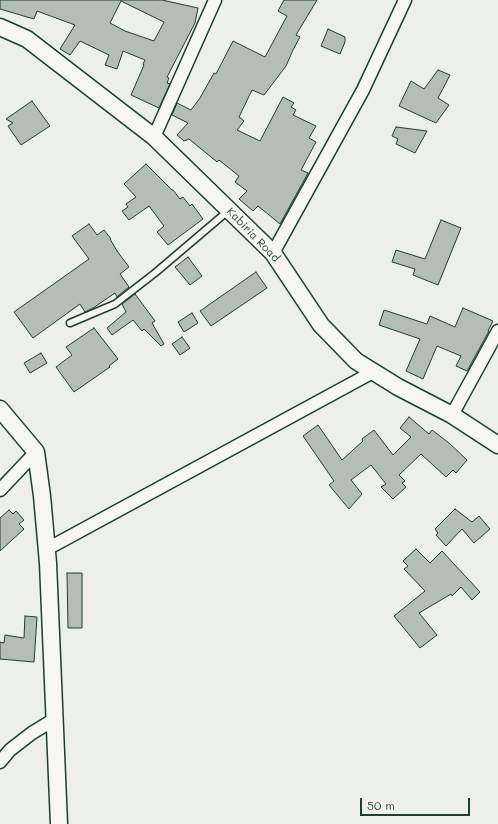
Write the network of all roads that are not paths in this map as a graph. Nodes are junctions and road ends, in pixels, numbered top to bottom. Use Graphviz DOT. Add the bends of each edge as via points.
graph roads {
  1 [pos="216,0"];
  2 [pos="405,0"];
  3 [pos="0,27"];
  4 [pos="154,137"];
  5 [pos="229,210"];
  6 [pos="273,253"];
  7 [pos="70,323"];
  8 [pos="498,331"];
  9 [pos="373,372"];
  10 [pos="0,409"];
  11 [pos="452,415"];
  12 [pos="498,445"];
  13 [pos="36,452"];
  14 [pos="0,490"];
  15 [pos="47,549"];
  16 [pos="55,719"];
  17 [pos="0,762"];
  18 [pos="59,824"];
  1 -- 4 [label="street"];
  2 -- 6 [label="street" via="363,90"];
  3 -- 4 [label="main road, Kabiria Road" via="26,39"];
  4 -- 5 [label="main road, Kabiria Road"];
  5 -- 6 [label="main road, Kabiria Road"];
  5 -- 7 [label="lane" via="155,274 115,304"];
  6 -- 9 [label="main road, Kabiria Road" via="321,325 356,361"];
  8 -- 11 [label="street"];
  9 -- 11 [label="main road, Kabiria Road" via="398,388"];
  9 -- 15 [label="street"];
  10 -- 13 [label="main road"];
  11 -- 12 [label="main road, Kabiria Road"];
  13 -- 14 [label="street"];
  13 -- 15 [label="main road"];
  15 -- 16 [label="main road"];
  16 -- 17 [label="street" via="10,750"];
  16 -- 18 [label="main road"];
}
